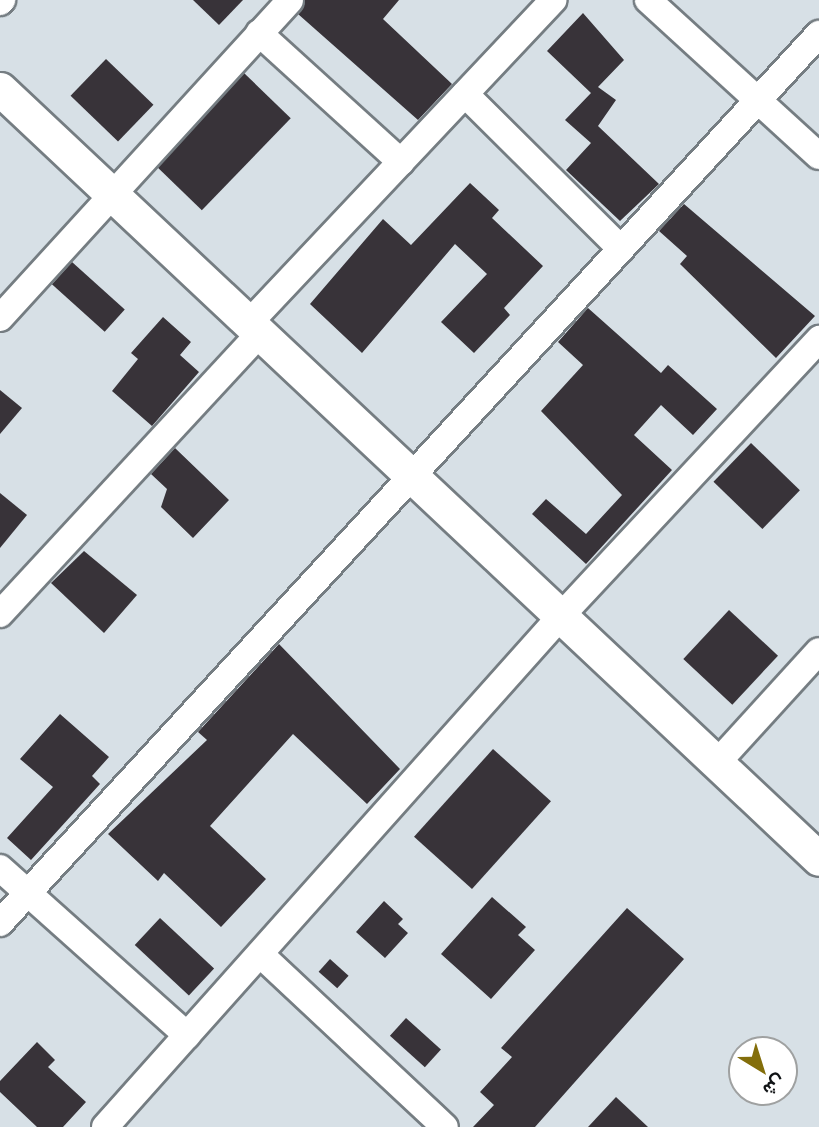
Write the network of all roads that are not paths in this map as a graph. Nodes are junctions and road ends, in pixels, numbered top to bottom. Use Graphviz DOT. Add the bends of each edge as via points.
graph roads {
  1 [pos="290,0"];
  2 [pos="553,0"];
  3 [pos="648,0"];
  4 [pos="259,33"];
  5 [pos="819,34"];
  6 [pos="0,89"];
  7 [pos="465,94"];
  8 [pos="758,101"];
  9 [pos="819,156"];
  10 [pos="401,162"];
  11 [pos="113,194"];
  12 [pos="621,249"];
  13 [pos="0,318"];
  14 [pos="255,328"];
  15 [pos="819,339"];
  16 [pos="412,477"];
  17 [pos="0,614"];
  18 [pos="561,616"];
  19 [pos="819,652"];
  20 [pos="717,763"];
  21 [pos="819,859"];
  22 [pos="0,868"];
  23 [pos="28,893"];
  24 [pos="0,923"];
  25 [pos="260,954"];
  26 [pos="187,1035"];
  27 [pos="105,1127"];
  28 [pos="445,1127"];
  1 -- 4 [label="street"];
  2 -- 7 [label="street"];
  3 -- 8 [label="street"];
  4 -- 10 [label="street"];
  4 -- 11 [label="street"];
  5 -- 8 [label="street"];
  6 -- 11 [label="street"];
  7 -- 10 [label="street"];
  7 -- 12 [label="street"];
  8 -- 9 [label="street"];
  8 -- 12 [label="street"];
  10 -- 14 [label="street"];
  11 -- 13 [label="street"];
  11 -- 14 [label="street"];
  12 -- 16 [label="street"];
  14 -- 16 [label="street"];
  14 -- 17 [label="street"];
  15 -- 18 [label="street"];
  16 -- 18 [label="street"];
  16 -- 23 [label="street"];
  18 -- 20 [label="street"];
  18 -- 25 [label="street"];
  19 -- 20 [label="street"];
  20 -- 21 [label="street"];
  22 -- 23 [label="street"];
  23 -- 24 [label="street"];
  23 -- 26 [label="street"];
  25 -- 26 [label="street"];
  25 -- 28 [label="street"];
  26 -- 27 [label="street"];
}
